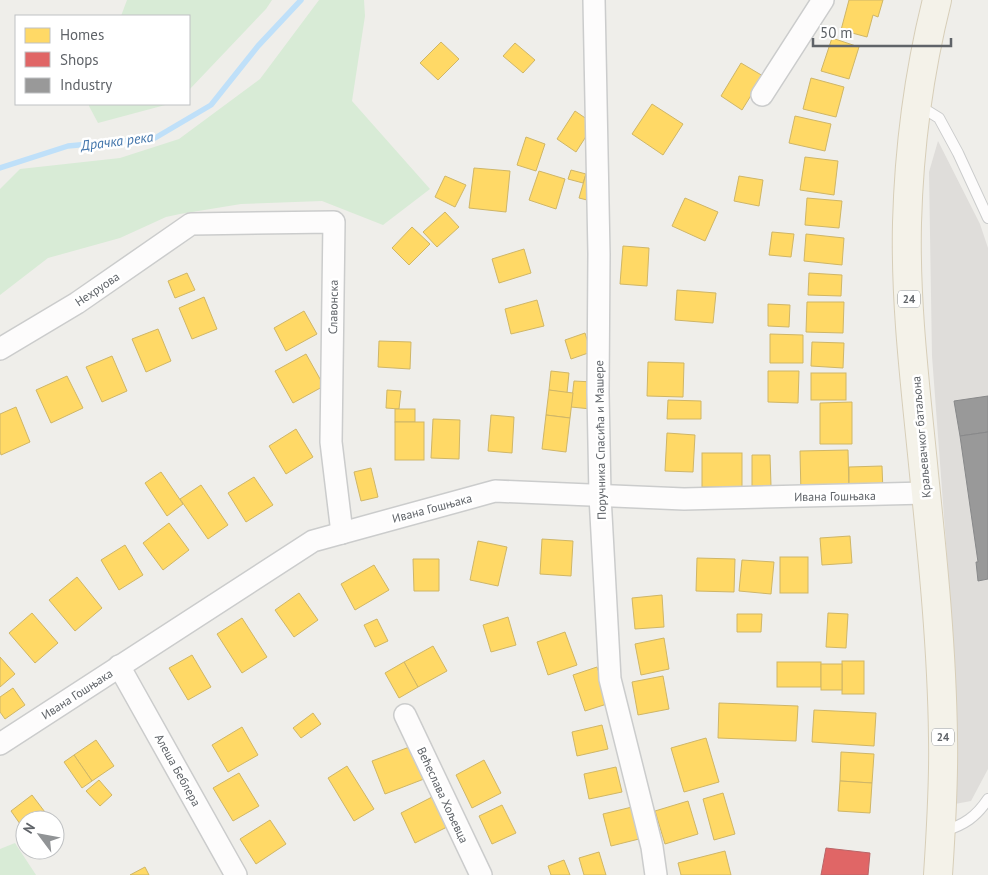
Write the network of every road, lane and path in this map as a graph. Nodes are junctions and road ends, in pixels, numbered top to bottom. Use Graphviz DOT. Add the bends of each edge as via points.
graph roads {
  1 [pos="594,0"];
  2 [pos="823,0"];
  3 [pos="937,0"];
  4 [pos="762,94"];
  5 [pos="917,105"];
  6 [pos="988,218"];
  7 [pos="191,224"];
  8 [pos="0,349"];
  9 [pos="926,493"];
  10 [pos="600,496"];
  11 [pos="342,533"];
  12 [pos="119,666"];
  13 [pos="405,715"];
  14 [pos="0,744"];
  15 [pos="988,799"];
  16 [pos="940,832"];
  17 [pos="236,875"];
  18 [pos="481,875"];
  19 [pos="656,875"];
  20 [pos="938,875"];
  1 -- 10 [label="street, Поручника Спасића и Машере"];
  2 -- 4 [label="street"];
  3 -- 5 [label="main road, Краљевачког батаљона / 24"];
  5 -- 6 [label="lane" via="939,118"];
  5 -- 9 [label="main road, Краљевачког батаљона / 24" via="910,165 907,251 912,347"];
  7 -- 8 [label="street, Нехруова" via="77,303"];
  7 -- 11 [label="street, Славонска" via="334,222 331,442"];
  9 -- 10 [label="street, Ивана Гошњака" via="684,499"];
  9 -- 16 [label="main road, Краљевачког батаљона / 24" via="942,701"];
  10 -- 11 [label="street, Ивана Гошњака" via="495,491"];
  10 -- 19 [label="street, Поручника Спасића и Машере" via="610,679"];
  11 -- 12 [label="street, Ивана Гошњака" via="313,541"];
  12 -- 14 [label="street, Ивана Гошњака"];
  12 -- 17 [label="street, Алеша Беблера"];
  13 -- 18 [label="street, Већеслава Хољевца"];
  15 -- 16 [label="lane" via="971,820"];
  16 -- 20 [label="main road, Краљевачког батаљона / 24"];
}
